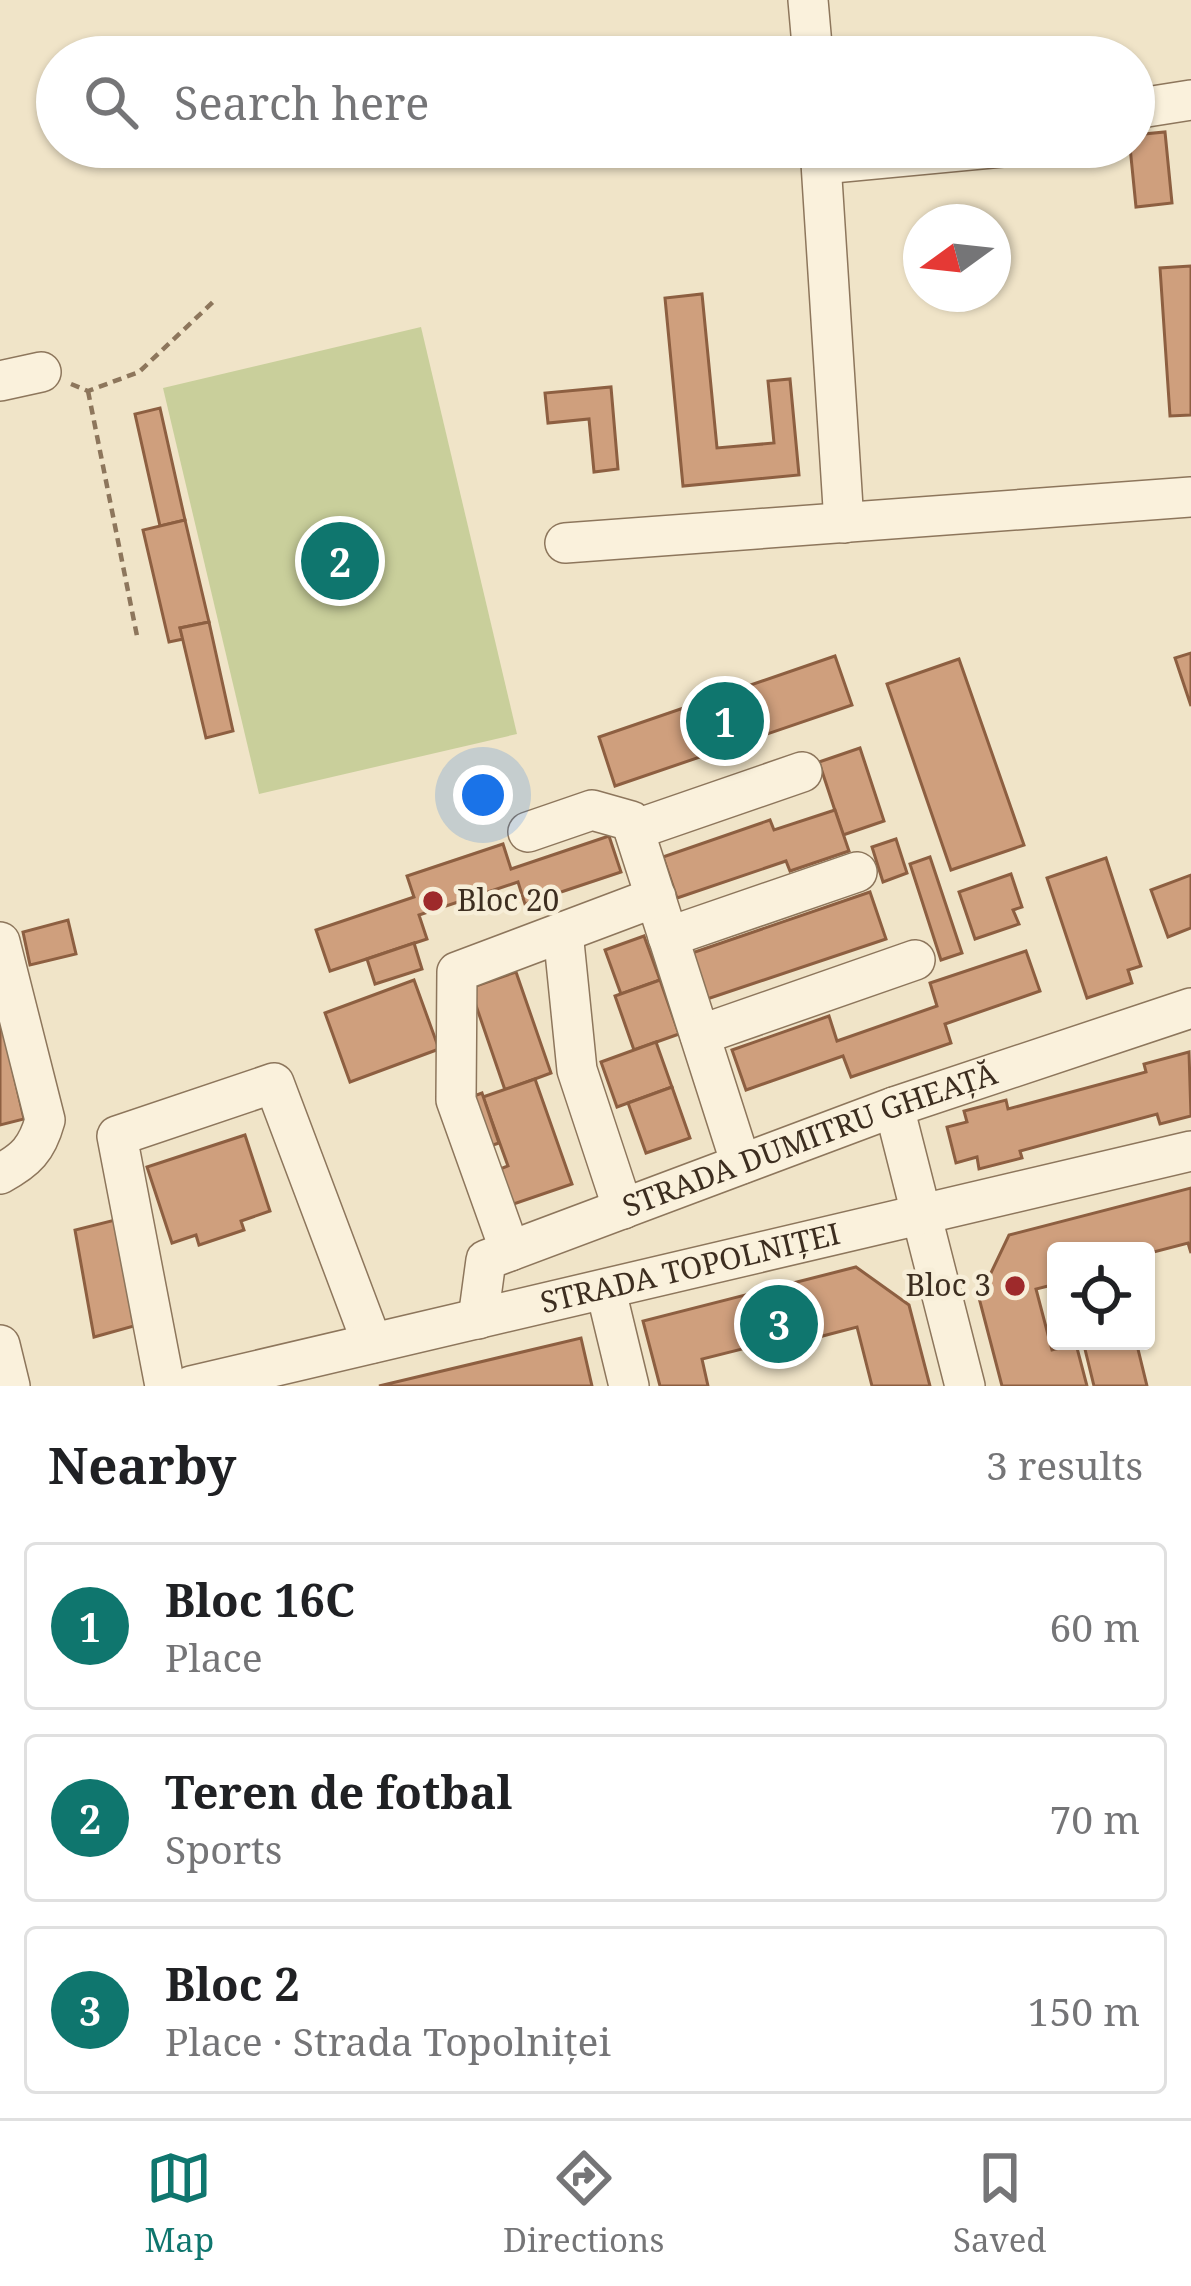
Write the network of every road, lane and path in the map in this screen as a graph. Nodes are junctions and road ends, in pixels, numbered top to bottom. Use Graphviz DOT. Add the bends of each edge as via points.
graph roads {
  1 [pos="808,0"];
  2 [pos="811,36"];
  3 [pos="1191,100"];
  4 [pos="1155,106"];
  5 [pos="822,168"];
  6 [pos="213,302"];
  7 [pos="41,372"];
  8 [pos="0,381"];
  9 [pos="88,391"];
  10 [pos="1191,497"];
  11 [pos="844,523"];
  12 [pos="565,543"];
  13 [pos="138,641"];
  14 [pos="802,772"];
  15 [pos="634,830"];
  16 [pos="528,832"];
  17 [pos="857,872"];
  18 [pos="656,897"];
  19 [pos="563,932"];
  20 [pos="668,937"];
  21 [pos="0,942"];
  22 [pos="915,960"];
  23 [pos="1191,1009"];
  24 [pos="700,1035"];
  25 [pos="894,1107"];
  26 [pos="1191,1151"];
  27 [pos="741,1164"];
  28 [pos="0,1174"];
  29 [pos="622,1209"];
  30 [pos="922,1216"];
  31 [pos="510,1251"];
  32 [pos="606,1291"];
  33 [pos="478,1319"];
  34 [pos="372,1343"];
  35 [pos="0,1345"];
  36 [pos="284,1374"];
  37 [pos="205,1382"];
  38 [pos="10,1386"];
  39 [pos="165,1386"];
  40 [pos="629,1386"];
  41 [pos="965,1386"];
  1 -- 2 [label="street"];
  3 -- 4 [label="street"];
  5 -- 11 [label="street"];
  6 -- 9 [label="path" via="139,373"];
  7 -- 8 [label="street"];
  7 -- 9 [label="path"];
  9 -- 13 [label="path"];
  10 -- 11 [label="street"];
  11 -- 12 [label="street"];
  14 -- 15 [label="street"];
  15 -- 16 [label="street" via="631,821 592,810"];
  15 -- 18 [label="street"];
  17 -- 20 [label="street"];
  18 -- 19 [label="street"];
  18 -- 20 [label="street"];
  19 -- 29 [label="street" via="577,1070"];
  19 -- 31 [label="street" via="457,972 456,1100"];
  20 -- 24 [label="street"];
  21 -- 28 [label="street" via="45,1120 26,1160"];
  22 -- 24 [label="street"];
  23 -- 25 [label="street, STRADA DUMITRU GHEAȚĂ"];
  24 -- 27 [label="street"];
  25 -- 27 [label="street, STRADA DUMITRU GHEAȚĂ"];
  25 -- 30 [label="street"];
  26 -- 30 [label="street, STRADA TOPOLNIȚEI"];
  27 -- 29 [label="street, STRADA DUMITRU GHEAȚĂ"];
  29 -- 31 [label="street, STRADA DUMITRU GHEAȚĂ"];
  30 -- 32 [label="street, STRADA TOPOLNIȚEI"];
  30 -- 41 [label="street"];
  31 -- 33 [label="street" via="486,1259"];
  32 -- 33 [label="street, STRADA TOPOLNIȚEI"];
  32 -- 40 [label="street"];
  33 -- 34 [label="street, STRADA TOPOLNIȚEI"];
  34 -- 36 [label="street, STRADA TOPOLNIȚEI"];
  34 -- 37 [label="street" via="327,1328 236,1353"];
  34 -- 39 [label="street" via="274,1083 117,1136"];
  35 -- 38 [label="street"];
  36 -- 37 [label="street, STRADA TOPOLNIȚEI"];
}
